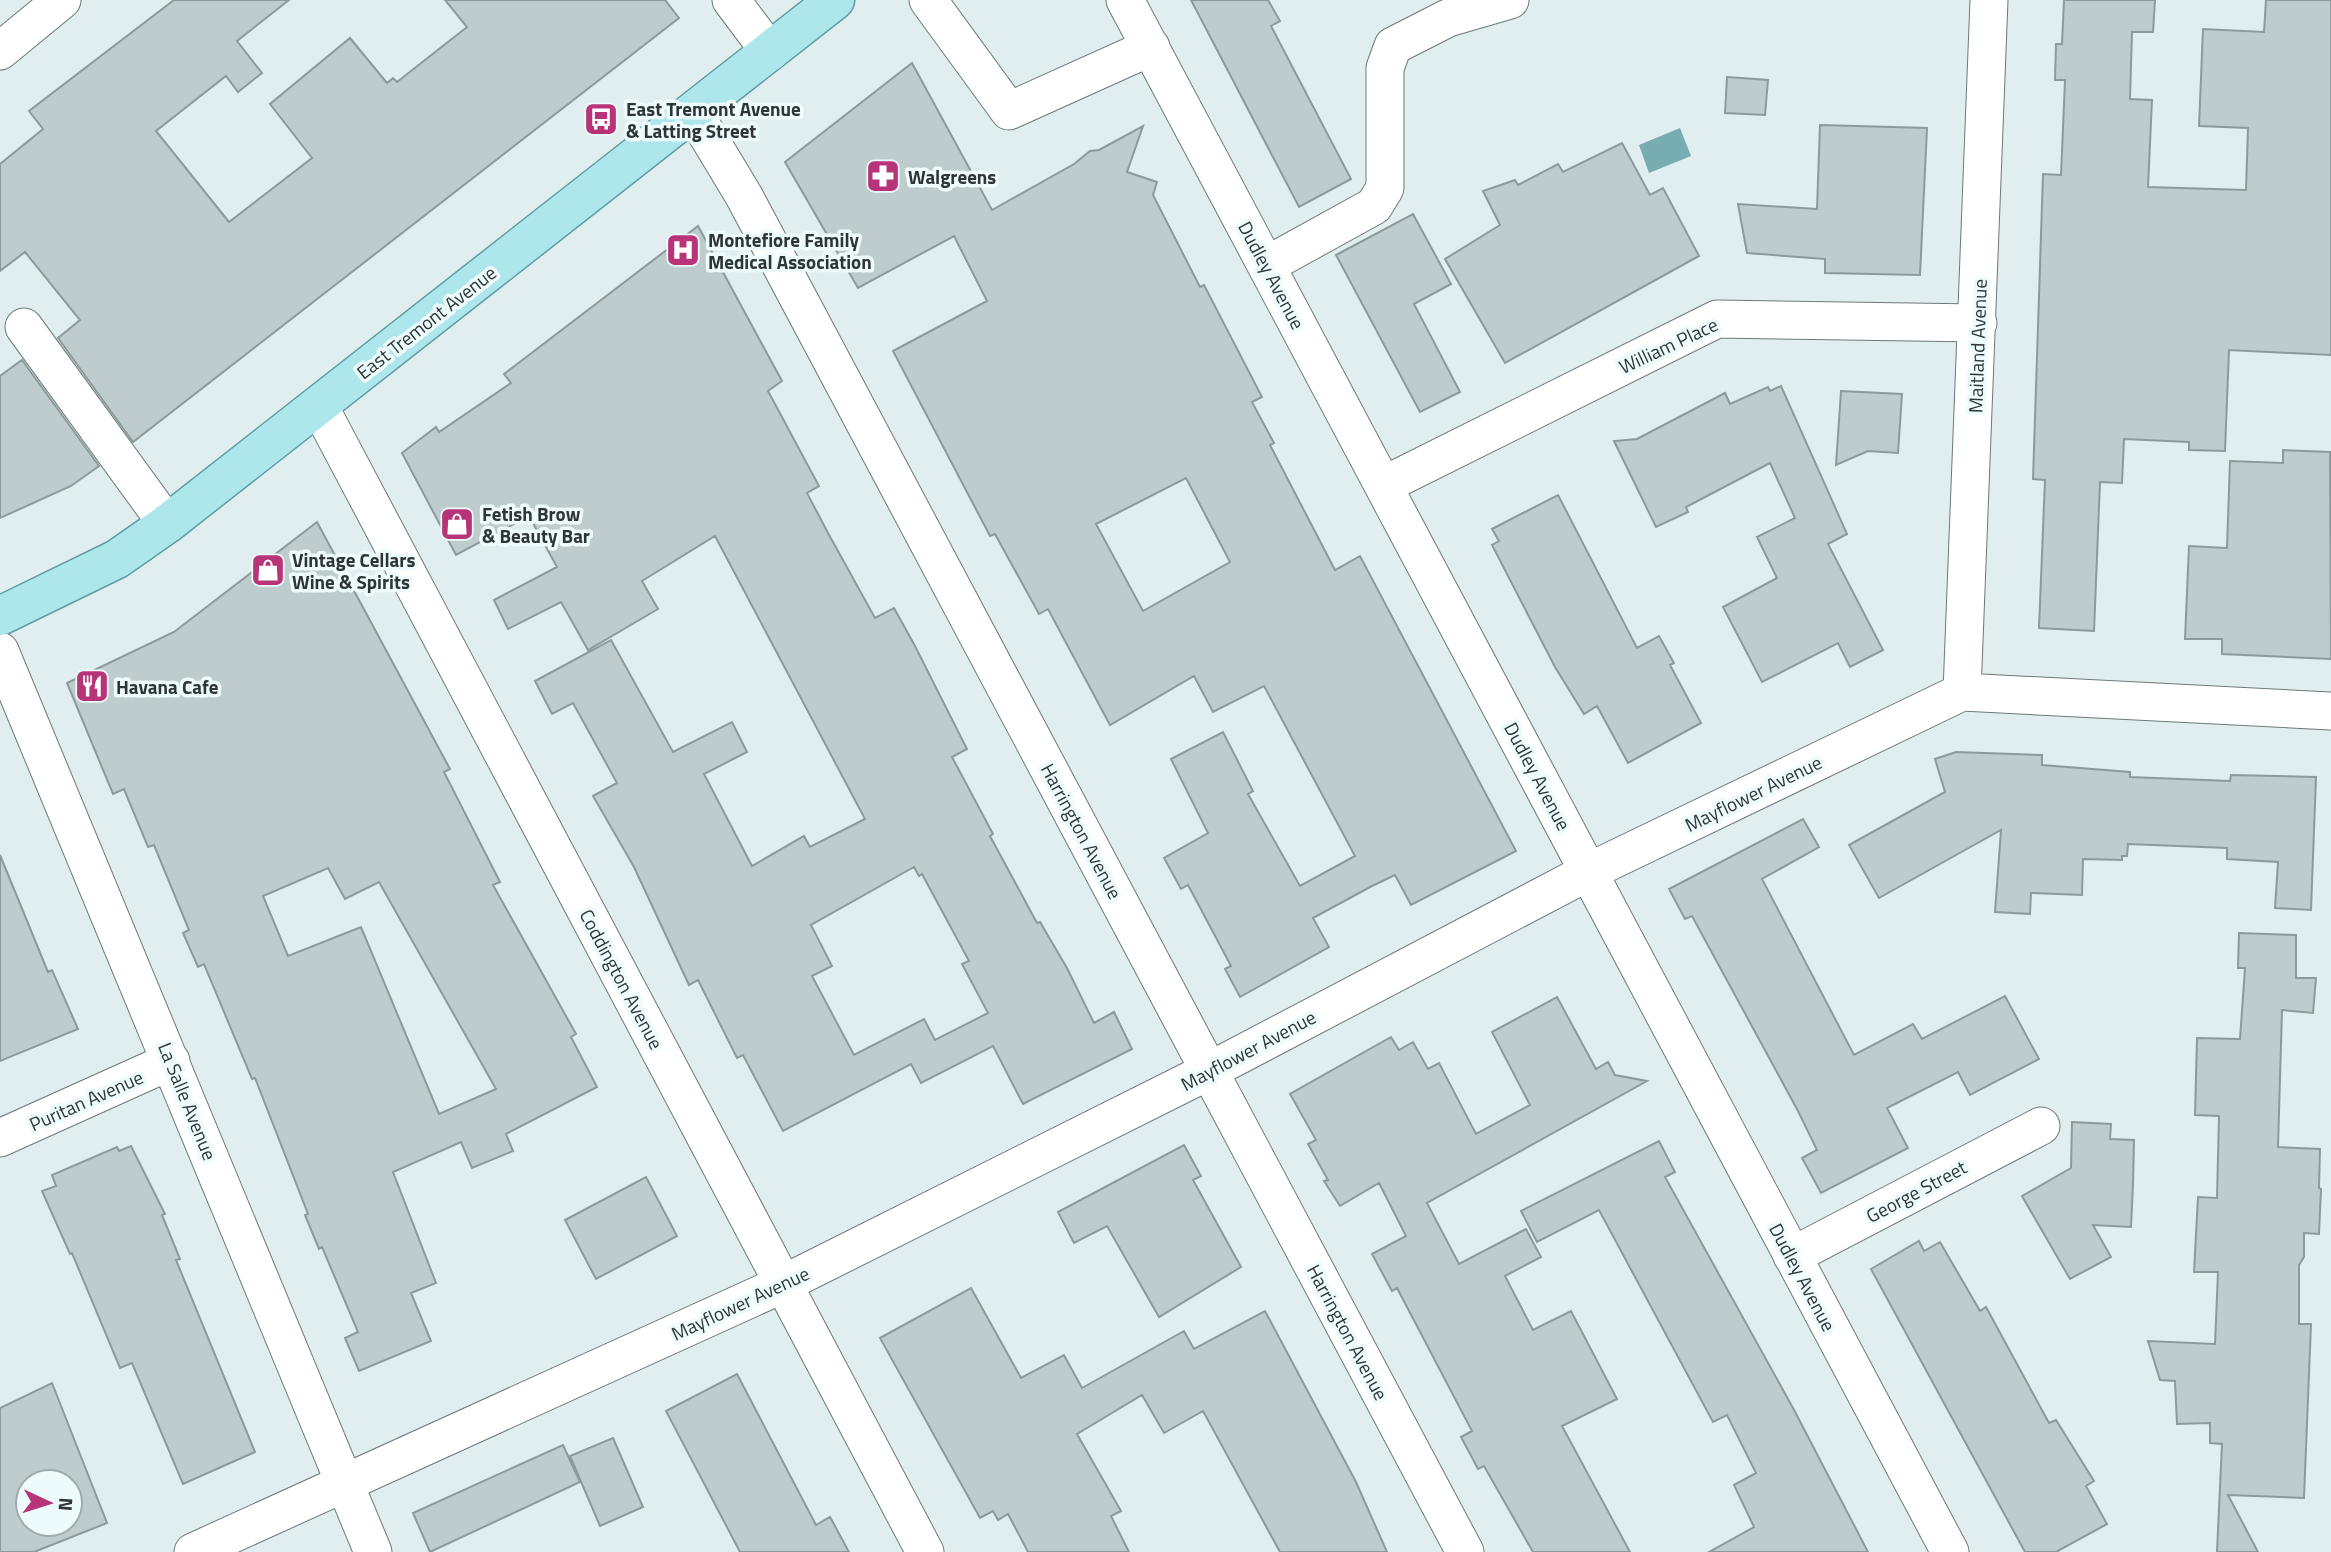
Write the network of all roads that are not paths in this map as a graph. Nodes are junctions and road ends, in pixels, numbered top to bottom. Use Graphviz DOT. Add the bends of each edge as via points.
graph roads {
  1 [pos="62,0"];
  2 [pos="731,0"];
  3 [pos="835,0"];
  4 [pos="928,0"];
  5 [pos="1125,0"];
  6 [pos="1510,0"];
  7 [pos="1989,0"];
  8 [pos="1151,47"];
  9 [pos="0,51"];
  10 [pos="771,52"];
  11 [pos="694,113"];
  12 [pos="1267,265"];
  13 [pos="1978,323"];
  14 [pos="24,327"];
  15 [pos="319,406"];
  16 [pos="1384,485"];
  17 [pos="167,524"];
  18 [pos="0,616"];
  19 [pos="0,651"];
  20 [pos="1962,692"];
  21 [pos="2331,710"];
  22 [pos="1588,872"];
  23 [pos="171,1061"];
  24 [pos="1209,1071"];
  25 [pos="2040,1126"];
  26 [pos="0,1138"];
  27 [pos="1792,1256"];
  28 [pos="783,1284"];
  29 [pos="345,1483"];
  30 [pos="193,1552"];
  31 [pos="373,1552"];
  32 [pos="926,1552"];
  33 [pos="1465,1552"];
  34 [pos="1950,1552"];
  1 -- 9 [label="street"];
  2 -- 10 [label="street"];
  3 -- 10 [label="main road, East Tremont Avenue"];
  4 -- 8 [label="street" via="1009,111"];
  5 -- 8 [label="street, Dudley Avenue"];
  6 -- 12 [label="street" via="1448,19 1393,46 1385,68 1385,188 1374,206"];
  7 -- 13 [label="street, Maitland Avenue"];
  8 -- 12 [label="street, Dudley Avenue"];
  10 -- 11 [label="main road, East Tremont Avenue"];
  11 -- 15 [label="main road, East Tremont Avenue"];
  11 -- 24 [label="street, Harrington Avenue" via="751,208"];
  12 -- 16 [label="street, Dudley Avenue"];
  13 -- 16 [label="street, William Place" via="1717,319"];
  13 -- 20 [label="street, Maitland Avenue"];
  14 -- 17 [label="street"];
  15 -- 17 [label="main road, East Tremont Avenue"];
  15 -- 28 [label="street, Coddington Avenue"];
  16 -- 22 [label="street, Dudley Avenue"];
  17 -- 18 [label="main road, East Tremont Avenue" via="117,559"];
  19 -- 23 [label="street, La Salle Avenue"];
  20 -- 21 [label="street, Mayflower Avenue"];
  20 -- 22 [label="street, Mayflower Avenue"];
  22 -- 24 [label="street, Mayflower Avenue"];
  22 -- 27 [label="street, Dudley Avenue"];
  23 -- 26 [label="street, Puritan Avenue"];
  23 -- 29 [label="street, La Salle Avenue"];
  24 -- 28 [label="street, Mayflower Avenue"];
  24 -- 33 [label="street, Harrington Avenue"];
  25 -- 27 [label="street, George Street"];
  27 -- 34 [label="street, Dudley Avenue"];
  28 -- 29 [label="street, Mayflower Avenue"];
  28 -- 32 [label="street, Coddington Avenue"];
  29 -- 30 [label="street, Mayflower Avenue"];
  29 -- 31 [label="street, La Salle Avenue"];
}
